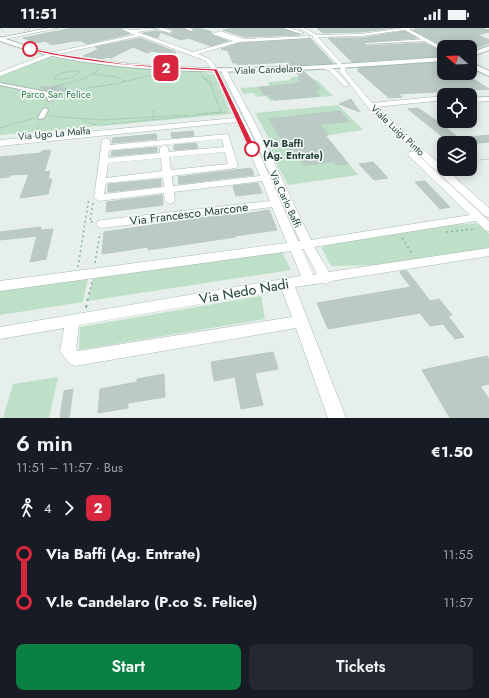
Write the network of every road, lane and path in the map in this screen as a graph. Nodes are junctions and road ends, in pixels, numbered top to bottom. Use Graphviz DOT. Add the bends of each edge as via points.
graph roads {
  1 [pos="44,28"];
  2 [pos="56,28"];
  3 [pos="122,28"];
  4 [pos="157,28"];
  5 [pos="285,28"];
  6 [pos="415,28"];
  7 [pos="404,29"];
  8 [pos="27,30"];
  9 [pos="133,30"];
  10 [pos="213,30"];
  11 [pos="333,30"];
  12 [pos="37,31"];
  13 [pos="140,32"];
  14 [pos="170,32"];
  15 [pos="220,32"];
  16 [pos="306,33"];
  17 [pos="155,36"];
  18 [pos="148,37"];
  19 [pos="316,37"];
  20 [pos="0,38"];
  21 [pos="245,40"];
  22 [pos="426,40"];
  23 [pos="168,41"];
  24 [pos="236,41"];
  25 [pos="162,42"];
  26 [pos="366,44"];
  27 [pos="437,46"];
  28 [pos="489,48"];
  29 [pos="477,52"];
  30 [pos="195,53"];
  31 [pos="52,54"];
  32 [pos="211,56"];
  33 [pos="437,59"];
  34 [pos="340,65"];
  35 [pos="96,66"];
  36 [pos="322,66"];
  37 [pos="220,68"];
  38 [pos="477,68"];
  39 [pos="333,71"];
  40 [pos="151,72"];
  41 [pos="62,73"];
  42 [pos="0,74"];
  43 [pos="91,74"];
  44 [pos="489,74"];
  45 [pos="199,75"];
  46 [pos="126,82"];
  47 [pos="0,84"];
  48 [pos="60,86"];
  49 [pos="46,93"];
  50 [pos="489,94"];
  51 [pos="358,95"];
  52 [pos="477,95"];
  53 [pos="489,98"];
  54 [pos="437,99"];
  55 [pos="477,99"];
  56 [pos="50,100"];
  57 [pos="437,103"];
  58 [pos="373,107"];
  59 [pos="153,111"];
  60 [pos="43,115"];
  61 [pos="241,117"];
  62 [pos="153,118"];
  63 [pos="81,120"];
  64 [pos="196,122"];
  65 [pos="0,128"];
  66 [pos="162,128"];
  67 [pos="107,129"];
  68 [pos="36,131"];
  69 [pos="0,138"];
  70 [pos="163,142"];
  71 [pos="0,143"];
  72 [pos="105,148"];
  73 [pos="228,148"];
  74 [pos="164,155"];
  75 [pos="489,159"];
  76 [pos="477,160"];
  77 [pos="103,161"];
  78 [pos="437,167"];
  79 [pos="437,168"];
  80 [pos="428,169"];
  81 [pos="167,174"];
  82 [pos="446,176"];
  83 [pos="265,178"];
  84 [pos="101,181"];
  85 [pos="169,189"];
  86 [pos="170,201"];
  87 [pos="276,203"];
  88 [pos="484,215"];
  89 [pos="102,224"];
  90 [pos="489,227"];
  91 [pos="397,230"];
  92 [pos="307,244"];
  93 [pos="294,246"];
  94 [pos="489,252"];
  95 [pos="418,264"];
  96 [pos="326,279"];
  97 [pos="309,280"];
  98 [pos="287,284"];
  99 [pos="0,286"];
  100 [pos="72,321"];
  101 [pos="301,321"];
  102 [pos="0,333"];
  103 [pos="337,418"];
  1 -- 12 [label="street"];
  2 -- 12 [label="street"];
  3 -- 9 [label="street, Via Carlo Baffi"];
  4 -- 13 [label="street"];
  4 -- 14 [label="street"];
  5 -- 16 [label="street"];
  6 -- 7 [label="street"];
  7 -- 19 [label="street"];
  7 -- 22 [label="main road"];
  8 -- 12 [label="street"];
  8 -- 20 [label="street"];
  9 -- 13 [label="street, Via Carlo Baffi"];
  10 -- 15 [label="street"];
  11 -- 16 [label="street"];
  12 -- 20 [label="street"];
  13 -- 17 [label="street, Via Carlo Baffi"];
  13 -- 18 [label="street, Via Carlo Baffi"];
  13 -- 31 [label="street"];
  15 -- 21 [label="street"];
  15 -- 24 [label="street" via="214,34"];
  16 -- 19 [label="street"];
  16 -- 21 [label="street"];
  17 -- 18 [label="street, Via Carlo Baffi"];
  17 -- 23 [label="street, Via Carlo Baffi"];
  18 -- 25 [label="street, Via Carlo Baffi"];
  19 -- 34 [label="street, Viale Luigi Pinto"];
  20 -- 31 [label="main road, Viale Candelaro" via="16,46"];
  21 -- 24 [label="street"];
  21 -- 30 [label="street"];
  22 -- 26 [label="lane"];
  22 -- 27 [label="main road"];
  23 -- 25 [label="street, Via Carlo Baffi"];
  23 -- 30 [label="street, Via Carlo Baffi"];
  24 -- 30 [label="street"];
  25 -- 30 [label="street, Via Carlo Baffi"];
  28 -- 29 [label="main road"];
  30 -- 32 [label="street, Via Carlo Baffi"];
  30 -- 37 [label="street, Via Carlo Baffi"];
  31 -- 37 [label="main road, Viale Candelaro" via="126,65"];
  31 -- 42 [label="street"];
  33 -- 34 [label="main road, Viale Candelaro"];
  34 -- 36 [label="main road, Viale Candelaro"];
  34 -- 39 [label="street"];
  34 -- 51 [label="street, Viale Luigi Pinto" via="344,67 342,70"];
  35 -- 43 [label="path" via="104,68"];
  36 -- 37 [label="main road, Viale Candelaro"];
  36 -- 39 [label="street, Viale Luigi Pinto"];
  37 -- 61 [label="street, Via Carlo Baffi"];
  38 -- 44 [label="main road"];
  39 -- 51 [label="street, Viale Luigi Pinto"];
  40 -- 46 [label="path" via="159,73"];
  41 -- 41 [label="path" via="72,71 80,71 73,77 55,79 54,77"];
  43 -- 46 [label="path" via="118,77"];
  43 -- 48 [label="path" via="84,79"];
  45 -- 62 [label="path" via="210,83 221,112"];
  46 -- 48 [label="path" via="68,91"];
  47 -- 49 [label="street"];
  48 -- 49 [label="path"];
  49 -- 56 [label="street"];
  50 -- 52 [label="street"];
  51 -- 58 [label="street, Viale Luigi Pinto"];
  51 -- 80 [label="street, Viale Luigi Pinto" via="365,108"];
  53 -- 55 [label="street"];
  54 -- 58 [label="street"];
  57 -- 58 [label="street"];
  58 -- 78 [label="street, Viale Luigi Pinto"];
  59 -- 62 [label="path"];
  60 -- 63 [label="path"];
  60 -- 65 [label="path"];
  60 -- 68 [label="path"];
  61 -- 64 [label="street, Via Ugo La Malfa"];
  61 -- 83 [label="street, Via Carlo Baffi"];
  61 -- 92 [label="street, Via Carlo Baffi"];
  62 -- 63 [label="path"];
  63 -- 67 [label="path"];
  64 -- 66 [label="street, Via Ugo La Malfa"];
  64 -- 67 [label="street, Via Ugo La Malfa"];
  66 -- 67 [label="street, Via Ugo La Malfa"];
  66 -- 70 [label="street"];
  67 -- 69 [label="street, Via Ugo La Malfa"];
  67 -- 71 [label="street, Via Ugo La Malfa"];
  67 -- 72 [label="street, Via Ugo La Malfa"];
  70 -- 72 [label="street"];
  70 -- 73 [label="street" via="225,136"];
  70 -- 74 [label="street"];
  72 -- 77 [label="street, Via Ugo La Malfa"];
  73 -- 74 [label="street"];
  73 -- 81 [label="street" via="232,166"];
  74 -- 77 [label="street"];
  74 -- 81 [label="street"];
  75 -- 76 [label="path"];
  77 -- 84 [label="street, Via Ugo La Malfa"];
  79 -- 80 [label="street"];
  80 -- 88 [label="street, Viale Luigi Pinto"];
  81 -- 84 [label="street"];
  81 -- 85 [label="street"];
  82 -- 88 [label="street, Viale Luigi Pinto"];
  83 -- 85 [label="street, Via Ugo La Malfa"];
  83 -- 87 [label="street, Via Carlo Baffi"];
  84 -- 85 [label="street, Via Ugo La Malfa" via="99,198"];
  85 -- 86 [label="street"];
  87 -- 89 [label="street, Via Francesco Marcone"];
  87 -- 93 [label="street, Via Carlo Baffi"];
  88 -- 90 [label="street, Viale Luigi Pinto"];
  88 -- 91 [label="street"];
  91 -- 92 [label="street"];
  91 -- 95 [label="path"];
  92 -- 93 [label="street"];
  92 -- 96 [label="street, Via Carlo Baffi"];
  93 -- 97 [label="street, Via Carlo Baffi"];
  93 -- 99 [label="street"];
  94 -- 95 [label="street, Via Nedo Nadi"];
  95 -- 96 [label="street, Via Nedo Nadi"];
  96 -- 97 [label="street, Via Nedo Nadi"];
  97 -- 98 [label="street, Via Nedo Nadi"];
  98 -- 100 [label="street, Via Nedo Nadi"];
  98 -- 101 [label="street"];
  100 -- 101 [label="street" via="68,351 75,360"];
  100 -- 102 [label="street, Via Nedo Nadi"];
  101 -- 103 [label="street"];
}
